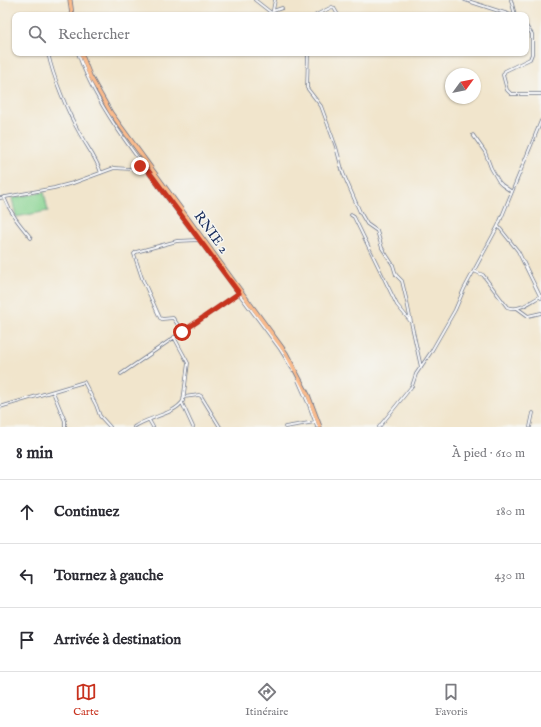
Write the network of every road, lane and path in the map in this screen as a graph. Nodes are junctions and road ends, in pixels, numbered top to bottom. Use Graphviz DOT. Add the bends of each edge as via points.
graph roads {
  1 [pos="70,0"];
  2 [pos="255,0"];
  3 [pos="275,0"];
  4 [pos="466,0"];
  5 [pos="511,0"];
  6 [pos="282,8"];
  7 [pos="72,12"];
  8 [pos="272,12"];
  9 [pos="273,12"];
  10 [pos="275,12"];
  11 [pos="322,12"];
  12 [pos="336,12"];
  13 [pos="502,12"];
  14 [pos="514,12"];
  15 [pos="529,30"];
  16 [pos="49,56"];
  17 [pos="79,56"];
  18 [pos="82,56"];
  19 [pos="308,56"];
  20 [pos="541,94"];
  21 [pos="541,121"];
  22 [pos="473,135"];
  23 [pos="143,164"];
  24 [pos="101,173"];
  25 [pos="512,192"];
  26 [pos="4,197"];
  27 [pos="0,198"];
  28 [pos="352,216"];
  29 [pos="498,226"];
  30 [pos="31,238"];
  31 [pos="199,240"];
  32 [pos="204,240"];
  33 [pos="474,271"];
  34 [pos="240,292"];
  35 [pos="541,297"];
  36 [pos="517,308"];
  37 [pos="541,313"];
  38 [pos="411,322"];
  39 [pos="182,332"];
  40 [pos="174,337"];
  41 [pos="421,367"];
  42 [pos="121,374"];
  43 [pos="53,392"];
  44 [pos="184,397"];
  45 [pos="182,403"];
  46 [pos="0,407"];
  47 [pos="533,413"];
  48 [pos="149,420"];
  49 [pos="317,422"];
  50 [pos="65,427"];
  51 [pos="110,427"];
  52 [pos="134,427"];
  53 [pos="153,427"];
  54 [pos="193,427"];
  55 [pos="220,427"];
  56 [pos="285,427"];
  57 [pos="317,427"];
  58 [pos="320,427"];
  59 [pos="379,427"];
  60 [pos="530,427"];
  1 -- 7 [label="highway"];
  2 -- 8 [label="street"];
  3 -- 9 [label="street"];
  4 -- 13 [label="street"];
  5 -- 14 [label="street"];
  6 -- 10 [label="street"];
  11 -- 12 [label="street" via="332,7"];
  15 -- 20 [label="street" via="532,34 530,59 505,71 503,75 507,90 511,94"];
  16 -- 24 [label="street" via="70,113"];
  17 -- 23 [label="street" via="93,90"];
  18 -- 32 [label="highway, RNIE 2 / RNIE 2" via="90,76 111,113"];
  19 -- 38 [label="street" via="307,88 321,106 343,173 360,212 367,224 377,231 382,248 396,275 402,281"];
  21 -- 25 [label="street"];
  22 -- 25 [label="street" via="485,152 490,168 499,182"];
  23 -- 24 [label="street" via="131,169 114,168"];
  23 -- 31 [label="street"];
  24 -- 26 [label="street" via="54,188"];
  25 -- 29 [label="street"];
  26 -- 27 [label="street"];
  26 -- 30 [label="street" via="15,218"];
  28 -- 38 [label="street" via="397,305"];
  29 -- 33 [label="street"];
  29 -- 35 [label="street" via="518,251"];
  31 -- 32 [label="street"];
  31 -- 34 [label="street"];
  31 -- 39 [label="street" via="177,241 134,254 160,318 173,318"];
  32 -- 34 [label="highway, RNIE 2 / RNIE 2"];
  33 -- 36 [label="street" via="483,275 507,307"];
  33 -- 41 [label="street" via="455,310"];
  34 -- 39 [label="street"];
  34 -- 49 [label="highway, RNIE 2 / RNIE 2" via="293,365 308,395"];
  35 -- 36 [label="street"];
  36 -- 37 [label="street" via="528,316"];
  38 -- 41 [label="street"];
  39 -- 40 [label="street"];
  40 -- 42 [label="street"];
  40 -- 44 [label="street" via="188,363"];
  41 -- 59 [label="street" via="412,386"];
  43 -- 46 [label="street"];
  43 -- 50 [label="street"];
  43 -- 51 [label="street" via="84,382 100,416"];
  44 -- 45 [label="street"];
  44 -- 55 [label="street" via="201,396"];
  45 -- 48 [label="street"];
  45 -- 54 [label="street"];
  47 -- 60 [label="street"];
  48 -- 52 [label="street"];
  48 -- 53 [label="street"];
  49 -- 56 [label="street"];
  49 -- 57 [label="street"];
  49 -- 58 [label="highway, RNIE 2 / RNIE 2"];
}
